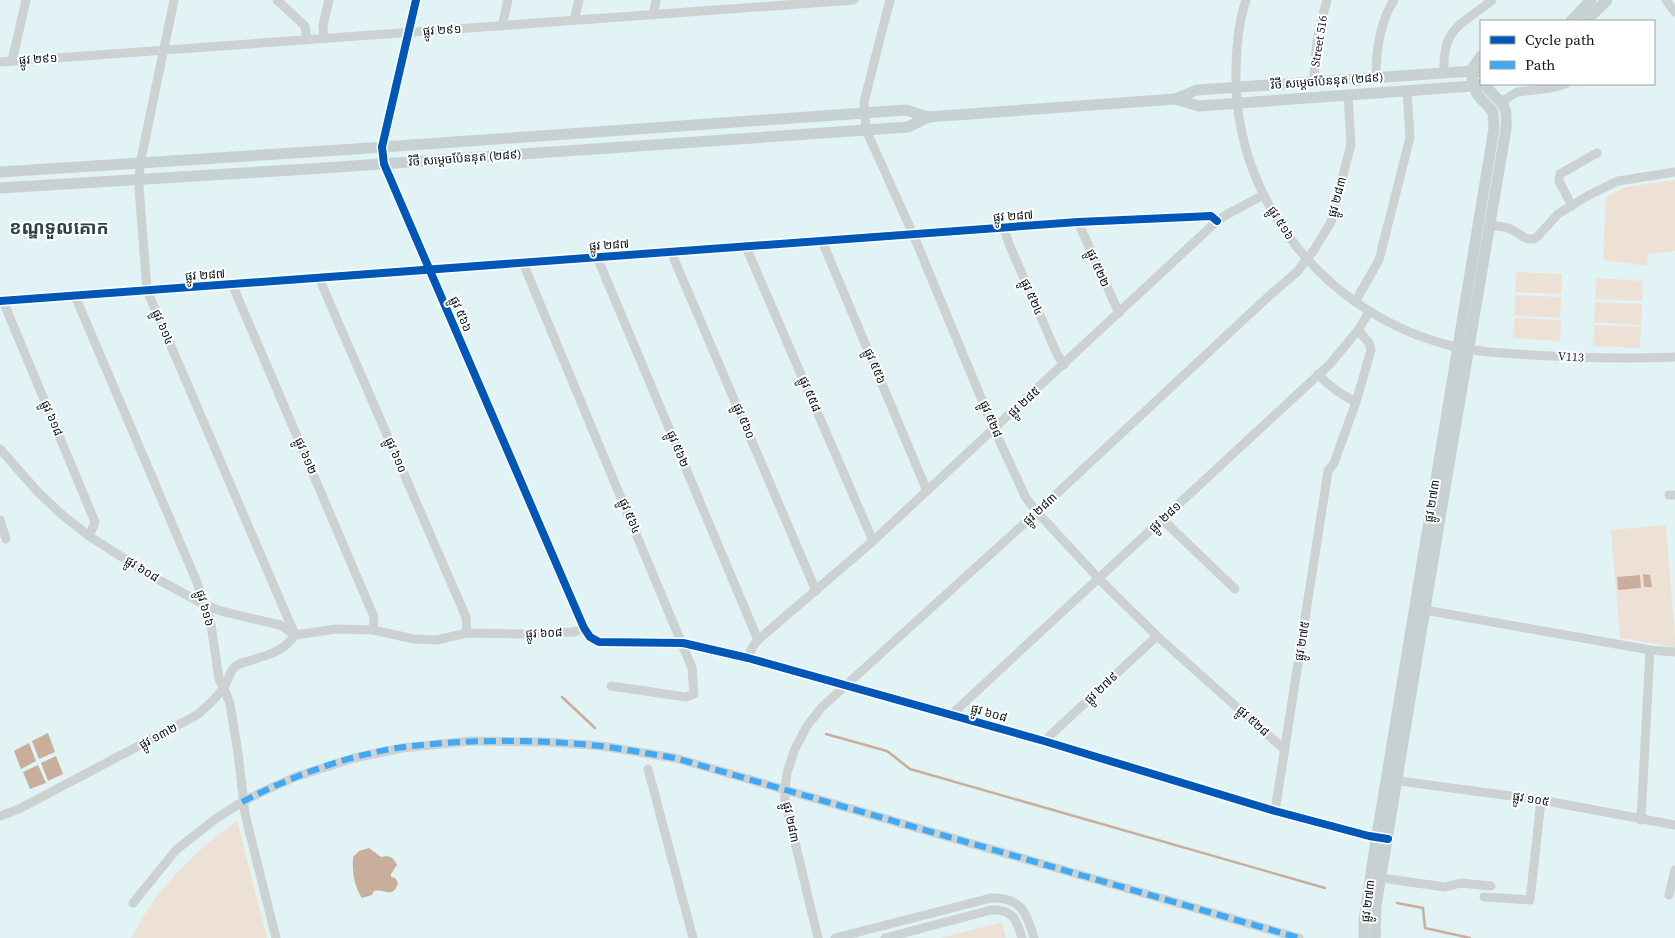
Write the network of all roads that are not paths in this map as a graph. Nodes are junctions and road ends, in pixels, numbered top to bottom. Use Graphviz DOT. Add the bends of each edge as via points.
graph roads {
  1 [pos="26,0"];
  2 [pos="174,0"];
  3 [pos="277,0"];
  4 [pos="328,0"];
  5 [pos="416,0"];
  6 [pos="508,0"];
  7 [pos="579,0"];
  8 [pos="656,0"];
  9 [pos="854,0"];
  10 [pos="890,0"];
  11 [pos="1246,0"];
  12 [pos="1327,0"];
  13 [pos="1492,0"];
  14 [pos="1591,0"];
  15 [pos="1607,0"];
  16 [pos="1666,0"];
  17 [pos="802,2"];
  18 [pos="1389,2"];
  19 [pos="728,5"];
  20 [pos="1675,12"];
  21 [pos="653,15"];
  22 [pos="574,20"];
  23 [pos="1572,20"];
  24 [pos="1587,20"];
  25 [pos="323,25"];
  26 [pos="305,26"];
  27 [pos="502,26"];
  28 [pos="409,32"];
  29 [pos="324,38"];
  30 [pos="306,40"];
  31 [pos="164,50"];
  32 [pos="1480,57"];
  33 [pos="12,61"];
  34 [pos="0,62"];
  35 [pos="1477,71"];
  36 [pos="1444,73"];
  37 [pos="1376,77"];
  38 [pos="1314,82"];
  39 [pos="1477,85"];
  40 [pos="1486,85"];
  41 [pos="1562,85"];
  42 [pos="1236,87"];
  43 [pos="1407,91"];
  44 [pos="1348,95"];
  45 [pos="1175,99"];
  46 [pos="1501,102"];
  47 [pos="1237,103"];
  48 [pos="864,114"];
  49 [pos="928,117"];
  50 [pos="866,130"];
  51 [pos="493,140"];
  52 [pos="382,147"];
  53 [pos="1597,153"];
  54 [pos="249,156"];
  55 [pos="494,156"];
  56 [pos="140,164"];
  57 [pos="384,164"];
  58 [pos="0,172"];
  59 [pos="1675,172"];
  60 [pos="250,173"];
  61 [pos="139,180"];
  62 [pos="0,188"];
  63 [pos="1263,195"];
  64 [pos="1572,206"];
  65 [pos="1217,221"];
  66 [pos="1078,222"];
  67 [pos="1490,225"];
  68 [pos="1004,228"];
  69 [pos="913,234"];
  70 [pos="822,241"];
  71 [pos="746,247"];
  72 [pos="671,252"];
  73 [pos="597,258"];
  74 [pos="1306,260"];
  75 [pos="523,263"];
  76 [pos="430,270"];
  77 [pos="319,278"];
  78 [pos="232,284"];
  79 [pos="147,290"];
  80 [pos="74,296"];
  81 [pos="1,301"];
  82 [pos="1355,302"];
  83 [pos="1370,312"];
  84 [pos="1119,313"];
  85 [pos="1358,330"];
  86 [pos="1462,348"];
  87 [pos="1675,357"];
  88 [pos="1064,364"];
  89 [pos="1318,374"];
  90 [pos="1356,402"];
  91 [pos="994,429"];
  92 [pos="0,449"];
  93 [pos="928,490"];
  94 [pos="1037,512"];
  95 [pos="0,520"];
  96 [pos="1162,520"];
  97 [pos="88,536"];
  98 [pos="6,539"];
  99 [pos="873,541"];
  100 [pos="1099,579"];
  101 [pos="1235,589"];
  102 [pos="816,590"];
  103 [pos="205,605"];
  104 [pos="1420,609"];
  105 [pos="584,628"];
  106 [pos="373,630"];
  107 [pos="467,633"];
  108 [pos="295,635"];
  109 [pos="1157,636"];
  110 [pos="758,640"];
  111 [pos="683,643"];
  112 [pos="1650,650"];
  113 [pos="1675,652"];
  114 [pos="748,658"];
  115 [pos="611,686"];
  116 [pos="845,686"];
  117 [pos="224,688"];
  118 [pos="952,714"];
  119 [pos="1044,741"];
  120 [pos="1285,750"];
  121 [pos="648,769"];
  122 [pos="1392,780"];
  123 [pos="785,789"];
  124 [pos="1541,800"];
  125 [pos="242,802"];
  126 [pos="1276,811"];
  127 [pos="0,816"];
  128 [pos="1642,820"];
  129 [pos="1675,825"];
  130 [pos="1382,838"];
  131 [pos="1675,870"];
  132 [pos="1381,878"];
  133 [pos="1491,886"];
  134 [pos="1669,895"];
  135 [pos="1484,897"];
  136 [pos="133,903"];
  137 [pos="908,919"];
  138 [pos="910,932"];
  139 [pos="276,938"];
  140 [pos="693,938"];
  141 [pos="818,938"];
  142 [pos="836,938"];
  143 [pos="885,938"];
  144 [pos="1022,938"];
  145 [pos="1034,938"];
  146 [pos="1299,938"];
  147 [pos="1364,938"];
  148 [pos="1374,938"];
  1 -- 33 [label="street"];
  2 -- 31 [label="street, ផ្លូវ ៦១៤"];
  3 -- 26 [label="street"];
  4 -- 25 [label="street"];
  5 -- 28 [label="street, ផ្លូវ ៥៦៦"];
  6 -- 27 [label="street"];
  7 -- 22 [label="street"];
  8 -- 21 [label="street"];
  9 -- 17 [label="street, ផ្លូវ ២៩១"];
  10 -- 48 [label="street, ផ្លូវ ៥២៨" via="864,102"];
  11 -- 42 [label="street, ផ្លូវ ៥១៦" via="1239,32"];
  12 -- 38 [label="street, Street 516" via="1314,54"];
  13 -- 36 [label="street" via="1454,30 1448,40"];
  14 -- 23 [label="main road"];
  15 -- 24 [label="main road"];
  16 -- 20 [label="street"];
  17 -- 19 [label="street, ផ្លូវ ២៩១"];
  18 -- 37 [label="street" via="1378,40"];
  19 -- 21 [label="street, ផ្លូវ ២៩១"];
  21 -- 22 [label="street, ផ្លូវ ២៩១"];
  22 -- 27 [label="street, ផ្លូវ ២៩១"];
  25 -- 26 [label="street"];
  25 -- 29 [label="street"];
  26 -- 30 [label="street"];
  27 -- 28 [label="street, ផ្លូវ ២៩១"];
  28 -- 29 [label="street, ផ្លូវ ២៩១"];
  28 -- 52 [label="street, ផ្លូវ ៥៦៦"];
  29 -- 30 [label="street, ផ្លូវ ២៩១"];
  30 -- 31 [label="street, ផ្លូវ ២៩១"];
  31 -- 33 [label="street, ផ្លូវ ២៩១"];
  31 -- 56 [label="street, ផ្លូវ ៦១៤"];
  32 -- 35 [label="main road"];
  33 -- 34 [label="street, ផ្លូវ ២៩១"];
  35 -- 36 [label="main road, វិថី សម្តេចប៉ែននុត (២៨៩)"];
  35 -- 39 [label="main road"];
  36 -- 37 [label="main road, វិថី សម្តេចប៉ែននុត (២៨៩)"];
  37 -- 38 [label="main road, វិថី សម្តេចប៉ែននុត (២៨៩)"];
  38 -- 42 [label="main road, វិថី សម្តេចប៉ែននុត (២៨៩)"];
  39 -- 43 [label="main road, វិថី សម្តេចប៉ែននុត (២៨៩)"];
  39 -- 86 [label="main road, ផ្លូវ ២៧៣" via="1494,119"];
  40 -- 46 [label="main road, ផ្លូវ ២៧៣"];
  41 -- 46 [label="street" via="1517,92"];
  42 -- 45 [label="main road, វិថី សម្តេចប៉ែននុត (២៨៩)" via="1198,90"];
  42 -- 47 [label="street, ផ្លូវ ៥១៦"];
  43 -- 44 [label="main road, វិថី សម្តេចប៉ែននុត (២៨៩)"];
  43 -- 82 [label="street" via="1410,137 1379,260"];
  44 -- 47 [label="main road, វិថី សម្តេចប៉ែននុត (២៨៩)"];
  44 -- 74 [label="street, ផ្លូវ ២៨៣" via="1351,144 1331,222"];
  45 -- 47 [label="main road, វិថី សម្តេចប៉ែននុត (២៨៩)" via="1199,106"];
  45 -- 49 [label="main road, វិថី សម្តេចប៉ែននុត (២៨៩)"];
  46 -- 67 [label="main road, ផ្លូវ ២៧៣" via="1505,110 1506,130"];
  47 -- 63 [label="street, ផ្លូវ ៥១៦" via="1246,150"];
  48 -- 49 [label="main road, វិថី សម្តេចប៉ែននុត (២៨៩)" via="906,110"];
  48 -- 50 [label="street, ផ្លូវ ៥២៨"];
  48 -- 51 [label="main road, វិថី សម្តេចប៉ែននុត (២៨៩)"];
  49 -- 50 [label="main road, វិថី សម្តេចប៉ែននុត (២៨៩)" via="908,126"];
  50 -- 55 [label="main road, វិថី សម្តេចប៉ែននុត (២៨៩)"];
  50 -- 69 [label="street, ផ្លូវ ៥២៨"];
  51 -- 52 [label="main road, វិថី សម្តេចប៉ែននុត (២៨៩)"];
  51 -- 55 [label="main road"];
  52 -- 54 [label="main road, វិថី សម្តេចប៉ែននុត (២៨៩)"];
  52 -- 57 [label="street, ផ្លូវ ៥៦៦"];
  53 -- 64 [label="street" via="1558,177"];
  54 -- 56 [label="main road, វិថី សម្តេចប៉ែននុត (២៨៩)"];
  54 -- 60 [label="main road"];
  55 -- 57 [label="main road, វិថី សម្តេចប៉ែននុត (២៨៩)"];
  56 -- 58 [label="main road, វិថី សម្តេចប៉ែននុត (២៨៩)"];
  56 -- 61 [label="street, ផ្លូវ ៦១៤"];
  57 -- 60 [label="main road, វិថី សម្តេចប៉ែននុត (២៨៩)"];
  57 -- 76 [label="street, ផ្លូវ ៥៦៦"];
  59 -- 64 [label="street" via="1618,181"];
  60 -- 61 [label="main road, វិថី សម្តេចប៉ែននុត (២៨៩)"];
  61 -- 62 [label="main road, វិថី សម្តេចប៉ែននុត (២៨៩)"];
  61 -- 79 [label="street, ផ្លូវ ៦១៤"];
  63 -- 65 [label="street, ផ្លូវ ២៨៥"];
  63 -- 74 [label="street, ផ្លូវ ៥១៦"];
  64 -- 67 [label="street" via="1558,214 1532,240 1510,228"];
  65 -- 66 [label="street, ផ្លូវ ២៨៧" via="1211,216"];
  65 -- 84 [label="street, ផ្លូវ ២៨៥"];
  66 -- 68 [label="street, ផ្លូវ ២៨៧"];
  66 -- 84 [label="street, ផ្លូវ ៥២២"];
  67 -- 86 [label="main road, ផ្លូវ ២៧៣"];
  68 -- 69 [label="street, ផ្លូវ ២៨៧"];
  68 -- 88 [label="street, ផ្លូវ ៥២៤"];
  69 -- 70 [label="street, ផ្លូវ ២៨៧"];
  69 -- 91 [label="street, ផ្លូវ ៥២៨"];
  70 -- 71 [label="street, ផ្លូវ ២៨៧"];
  70 -- 93 [label="street, ផ្លូវ ៥៥៦"];
  71 -- 72 [label="street, ផ្លូវ ២៨៧"];
  71 -- 99 [label="street, ផ្លូវ ៥៥៨"];
  72 -- 73 [label="street, ផ្លូវ ២៨៧"];
  72 -- 102 [label="street, ផ្លូវ ៥៦០"];
  73 -- 75 [label="street, ផ្លូវ ២៨៧"];
  73 -- 110 [label="street, ផ្លូវ ៥៦២"];
  74 -- 82 [label="street, ផ្លូវ ៥១៦"];
  74 -- 94 [label="street, ផ្លូវ ២៨៣" via="1297,272"];
  75 -- 76 [label="street, ផ្លូវ ២៨៧"];
  75 -- 111 [label="street, ផ្លូវ ៥៦៤"];
  76 -- 77 [label="street, ផ្លូវ ២៨៧"];
  76 -- 105 [label="street, ផ្លូវ ៥៦៦"];
  77 -- 78 [label="street, ផ្លូវ ២៨៧"];
  77 -- 107 [label="street, ផ្លូវ ៦១០" via="466,617"];
  78 -- 79 [label="street, ផ្លូវ ២៨៧"];
  78 -- 106 [label="street, ផ្លូវ ៦១២" via="374,617"];
  79 -- 80 [label="street, ផ្លូវ ២៨៧"];
  79 -- 108 [label="street, ផ្លូវ ៦១៤"];
  80 -- 81 [label="street, ផ្លូវ ២៨៧"];
  80 -- 103 [label="street, ផ្លូវ ៦១៦"];
  81 -- 97 [label="street, ផ្លូវ ៦១៨" via="95,522"];
  82 -- 83 [label="street, ផ្លូវ ៥១៦"];
  83 -- 85 [label="street, ផ្លូវ ២៨១"];
  83 -- 86 [label="street, ផ្លូវ ៥១៦" via="1426,338"];
  84 -- 88 [label="street, ផ្លូវ ២៨៥"];
  85 -- 89 [label="street, ផ្លូវ ២៨១"];
  85 -- 90 [label="street, ផ្លូវ ២៧៥" via="1369,342 1371,350"];
  86 -- 87 [label="street, V113" via="1620,359"];
  86 -- 104 [label="main road, ផ្លូវ ២៧៣"];
  88 -- 91 [label="street, ផ្លូវ ២៨៥"];
  89 -- 90 [label="street" via="1334,390"];
  89 -- 96 [label="street, ផ្លូវ ២៨១"];
  90 -- 120 [label="street, ផ្លូវ ២៧៥" via="1334,463 1328,471"];
  91 -- 93 [label="street, ផ្លូវ ២៨៥"];
  91 -- 94 [label="street, ផ្លូវ ៥២៨" via="1026,498"];
  92 -- 97 [label="street, ផ្លូវ ៦០៨" via="37,491"];
  93 -- 99 [label="street, ផ្លូវ ២៨៥"];
  94 -- 100 [label="street, ផ្លូវ ៥២៨"];
  94 -- 116 [label="street, ផ្លូវ ២៨៣"];
  95 -- 98 [label="street"];
  96 -- 100 [label="street, ផ្លូវ ២៨១"];
  96 -- 101 [label="street"];
  97 -- 103 [label="street, ផ្លូវ ៦០៨"];
  99 -- 102 [label="street, ផ្លូវ ២៨៥"];
  100 -- 109 [label="street, ផ្លូវ ៥២៨"];
  100 -- 118 [label="street, ផ្លូវ ២៨១"];
  102 -- 110 [label="street, ផ្លូវ ២៨៥"];
  103 -- 108 [label="street, ផ្លូវ ៦០៨" via="280,625"];
  103 -- 117 [label="street, ផ្លូវ ៦១៦" via="219,679"];
  104 -- 112 [label="street"];
  104 -- 122 [label="main road, ផ្លូវ ២៧៣"];
  105 -- 107 [label="street, ផ្លូវ ៦០៨" via="574,632"];
  105 -- 111 [label="street, ផ្លូវ ៦០៨" via="599,642"];
  106 -- 107 [label="street, ផ្លូវ ៦០៨" via="424,640"];
  106 -- 108 [label="street, ផ្លូវ ៦០៨" via="336,629"];
  108 -- 117 [label="street, ផ្លូវ ១៣២" via="280,651 235,666"];
  109 -- 119 [label="street, ផ្លូវ ២៧៩"];
  109 -- 120 [label="street, ផ្លូវ ៥២៨"];
  110 -- 114 [label="street, ផ្លូវ ២៨៥"];
  111 -- 114 [label="street, ផ្លូវ ៦០៨"];
  111 -- 115 [label="street, ផ្លូវ ៥៦៤" via="692,668 694,694 686,697"];
  112 -- 113 [label="street"];
  112 -- 128 [label="street"];
  114 -- 116 [label="street, ផ្លូវ ៦០៨"];
  116 -- 118 [label="street, ផ្លូវ ៦០៨"];
  116 -- 123 [label="street, ផ្លូវ ២៨៣" via="807,726 794,751"];
  117 -- 125 [label="street, ផ្លូវ ៦១៦" via="238,753"];
  117 -- 127 [label="street, ផ្លូវ ១៣២" via="196,715 25,806"];
  118 -- 119 [label="street, ផ្លូវ ៦០៨"];
  119 -- 126 [label="street, ផ្លូវ ៦០៨"];
  120 -- 126 [label="street, ផ្លូវ ២៧៥"];
  121 -- 140 [label="street"];
  122 -- 124 [label="street, ផ្លូវ ១០៥"];
  122 -- 130 [label="main road, ផ្លូវ ២៧៣"];
  123 -- 125 [label="street" via="675,758 602,746 470,742 402,748 354,758 295,777"];
  123 -- 141 [label="street, ផ្លូវ ២៨៣" via="785,801"];
  123 -- 146 [label="street"];
  124 -- 128 [label="street, ផ្លូវ ១០៥"];
  124 -- 135 [label="street" via="1530,900"];
  125 -- 136 [label="street" via="176,850"];
  125 -- 139 [label="street, ផ្លូវ ៦១៦"];
  126 -- 130 [label="street, ផ្លូវ ៦០៨"];
  128 -- 129 [label="street, ផ្លូវ ១០៥"];
  130 -- 132 [label="main road, ផ្លូវ ២៧៣"];
  130 -- 147 [label="main road, ផ្លូវ ២៧៣" via="1366,902"];
  131 -- 134 [label="street"];
  132 -- 133 [label="street" via="1445,887 1461,883"];
  132 -- 148 [label="main road, ផ្លូវ ២៧៣"];
  137 -- 138 [label="street"];
  137 -- 142 [label="street"];
  137 -- 145 [label="street" via="991,898 1003,898 1021,908 1030,921"];
  138 -- 143 [label="street"];
  138 -- 144 [label="street" via="1000,910 1014,917"];
}
